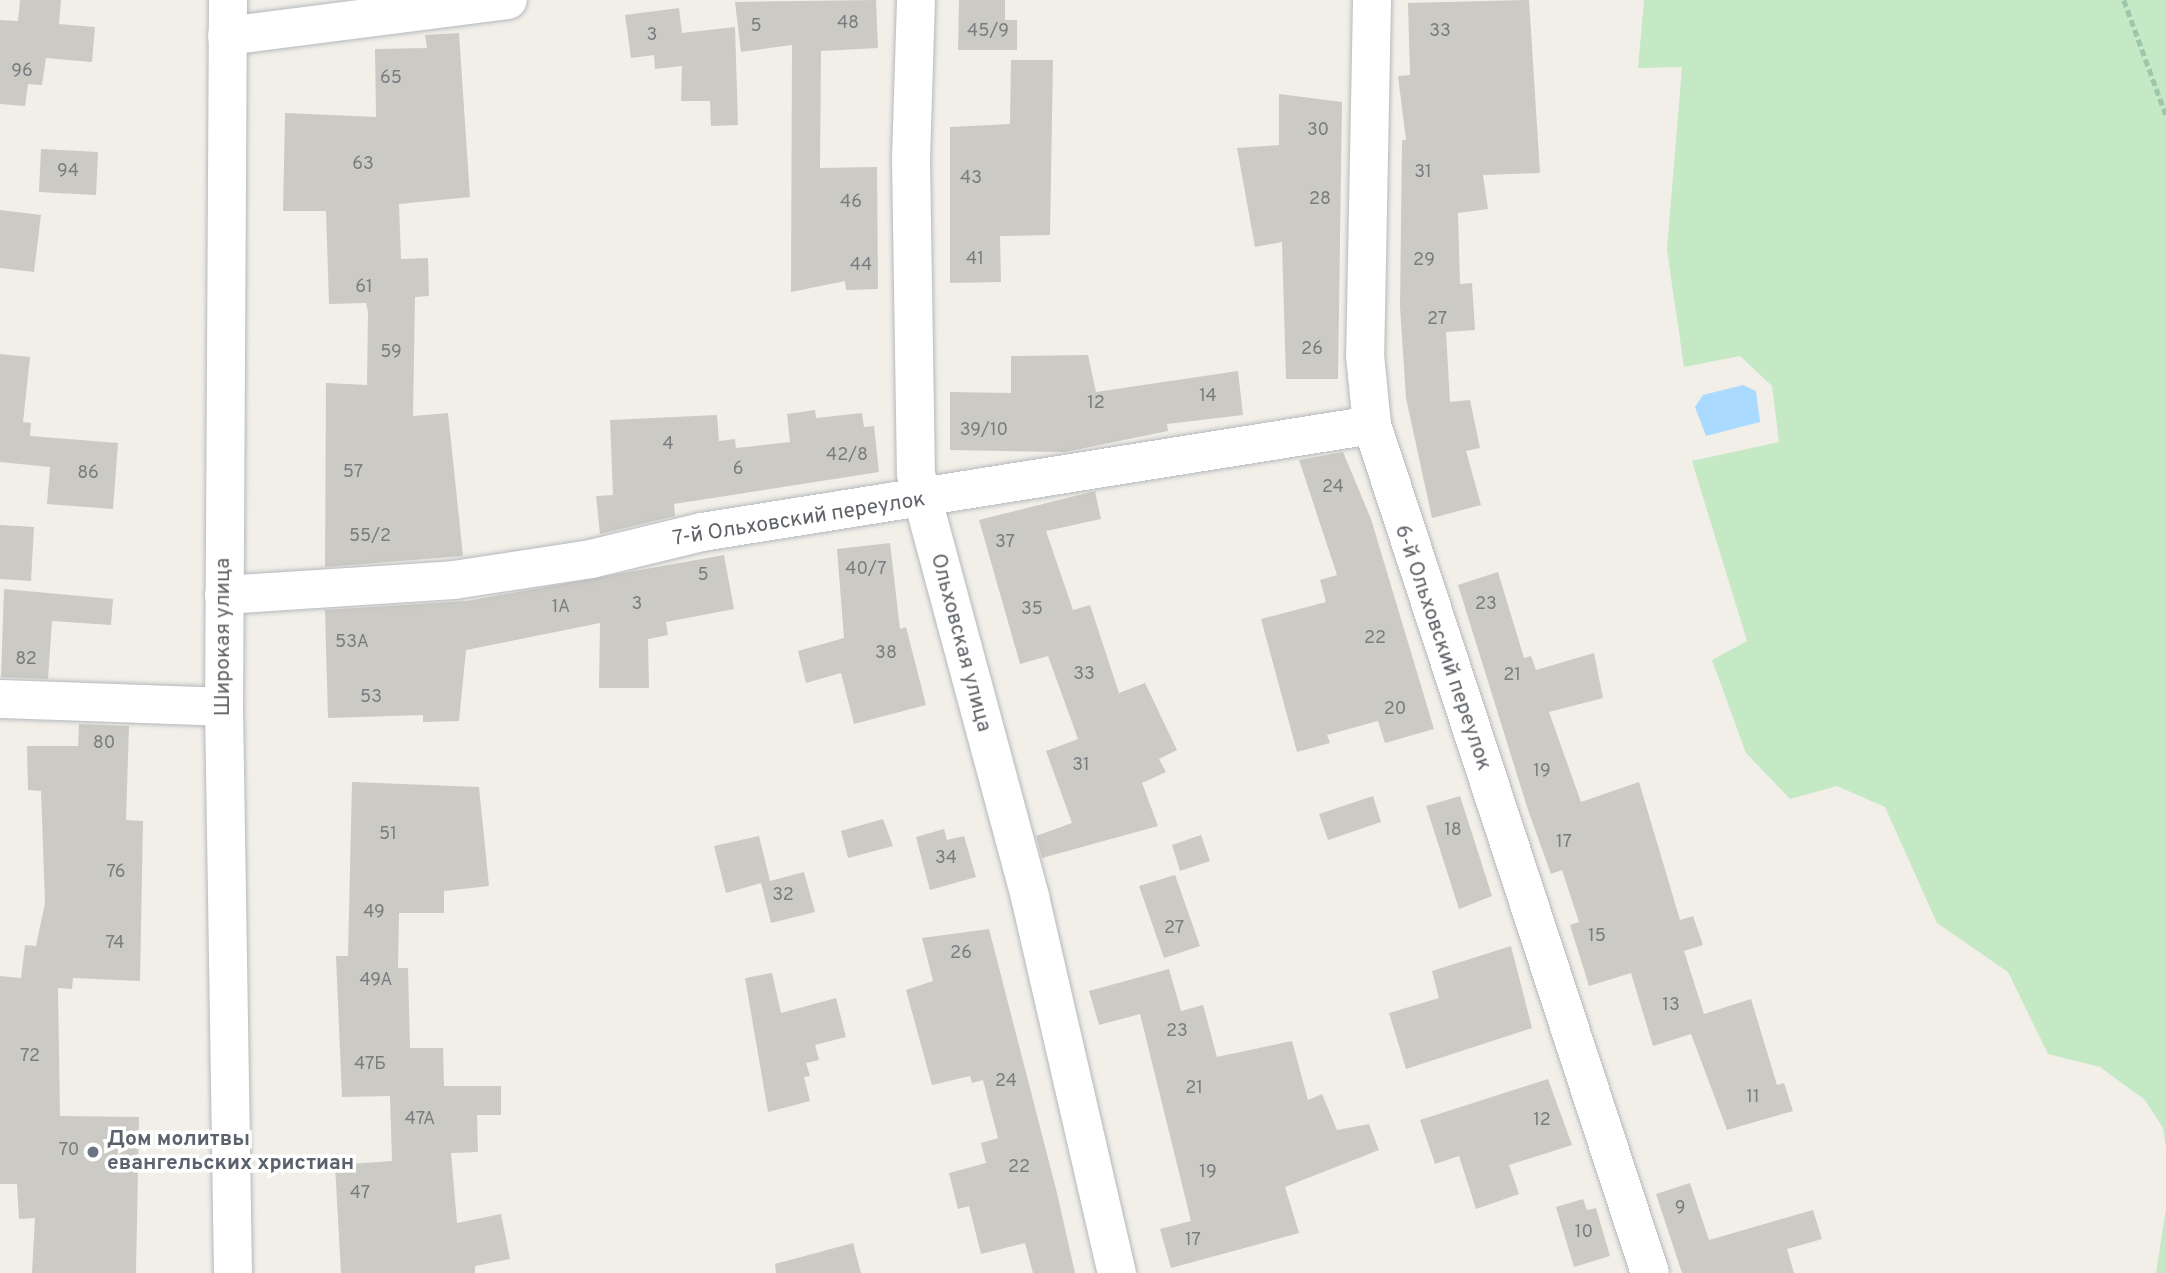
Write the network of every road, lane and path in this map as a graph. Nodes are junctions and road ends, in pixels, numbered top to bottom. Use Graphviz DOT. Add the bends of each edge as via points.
graph roads {
  1 [pos="508,0"];
  2 [pos="916,0"];
  3 [pos="1372,0"];
  4 [pos="2124,0"];
  5 [pos="227,18"];
  6 [pos="2166,115"];
  7 [pos="1372,425"];
  8 [pos="921,500"];
  9 [pos="224,595"];
  10 [pos="0,699"];
  11 [pos="224,707"];
  12 [pos="233,1273"];
  13 [pos="1118,1273"];
  14 [pos="1650,1273"];
  1 -- 5 [label="street"];
  2 -- 8 [label="street, Ольховская улица" via="912,430"];
  3 -- 7 [label="street, 6-й Ольховский переулок" via="1365,355"];
  4 -- 6 [label="path"];
  5 -- 9 [label="street, Широкая улица"];
  7 -- 8 [label="street, 7-й Ольховский переулок"];
  7 -- 14 [label="street, 6-й Ольховский переулок" via="1401,528"];
  8 -- 9 [label="street, 7-й Ольховский переулок" via="702,532 591,559 454,580"];
  8 -- 13 [label="street, Ольховская улица" via="1030,897"];
  9 -- 11 [label="street, Широкая улица"];
  10 -- 11 [label="street"];
  11 -- 12 [label="street, Широкая улица"];
}
